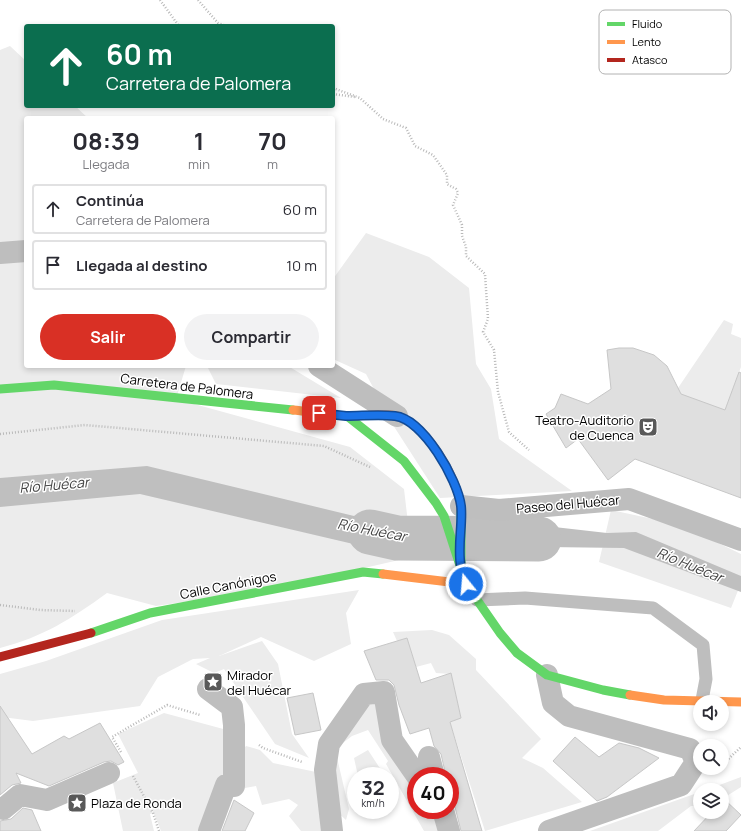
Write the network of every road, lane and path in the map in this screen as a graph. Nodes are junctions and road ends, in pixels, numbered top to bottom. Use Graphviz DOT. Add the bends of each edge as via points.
graph roads {
  1 [pos="160,0"];
  2 [pos="198,0"];
  3 [pos="178,24"];
  4 [pos="221,24"];
  5 [pos="335,89"];
  6 [pos="335,94"];
  7 [pos="360,98"];
  8 [pos="24,251"];
  9 [pos="0,253"];
  10 [pos="322,368"];
  11 [pos="0,389"];
  12 [pos="347,416"];
  13 [pos="396,416"];
  14 [pos="0,434"];
  15 [pos="529,450"];
  16 [pos="371,467"];
  17 [pos="455,511"];
  18 [pos="741,540"];
  19 [pos="460,565"];
  20 [pos="466,584"];
  21 [pos="477,600"];
  22 [pos="0,657"];
  23 [pos="547,675"];
  24 [pos="208,689"];
  25 [pos="703,695"];
  26 [pos="693,700"];
  27 [pos="729,701"];
  28 [pos="741,702"];
  29 [pos="167,705"];
  30 [pos="741,748"];
  31 [pos="124,757"];
  32 [pos="729,759"];
  33 [pos="411,767"];
  34 [pos="109,774"];
  35 [pos="133,775"];
  36 [pos="0,808"];
  37 [pos="446,819"];
  38 [pos="159,831"];
  39 [pos="209,831"];
  40 [pos="332,831"];
  41 [pos="449,831"];
  42 [pos="549,831"];
  1 -- 3 [label="path"];
  2 -- 4 [label="path"];
  5 -- 7 [label="path"];
  6 -- 7 [label="path"];
  7 -- 15 [label="path" via="383,119 406,128 415,146 433,155 447,174 447,184 458,193 453,205 462,225 466,256 485,274 488,319 483,332 494,350 498,392 509,432"];
  8 -- 9 [label="street"];
  10 -- 13 [label="street"];
  11 -- 12 [label="street, Carretera de Palomera" via="54,385 95,388"];
  12 -- 13 [label="street"];
  12 -- 17 [label="street" via="404,461 436,503"];
  13 -- 17 [label="street" via="419,430 452,474"];
  14 -- 16 [label="path" via="85,425 324,446"];
  17 -- 18 [label="street, Paseo del Huécar" via="499,510 629,499"];
  17 -- 19 [label="street"];
  17 -- 19 [label="street"];
  19 -- 20 [label="street"];
  20 -- 21 [label="street"];
  20 -- 22 [label="street, Calle Canónigos" via="363,572 150,613 72,639"];
  21 -- 23 [label="street" via="517,653"];
  21 -- 25 [label="lane" via="525,598 653,608 703,644 706,679"];
  23 -- 26 [label="street" via="635,696"];
  23 -- 42 [label="street" via="553,703 569,716 690,749 696,762 681,785"];
  24 -- 39 [label="street" via="232,707 234,725 234,786 226,785"];
  27 -- 28 [label="street"];
  29 -- 31 [label="path" via="112,737"];
  30 -- 32 [label="path"];
  33 -- 40 [label="street" via="392,740 384,692 364,694 329,744 325,770"];
  34 -- 36 [label="street" via="47,800 20,795 3,809"];
  35 -- 38 [label="path" via="153,813"];
  37 -- 41 [label="street"];
}
